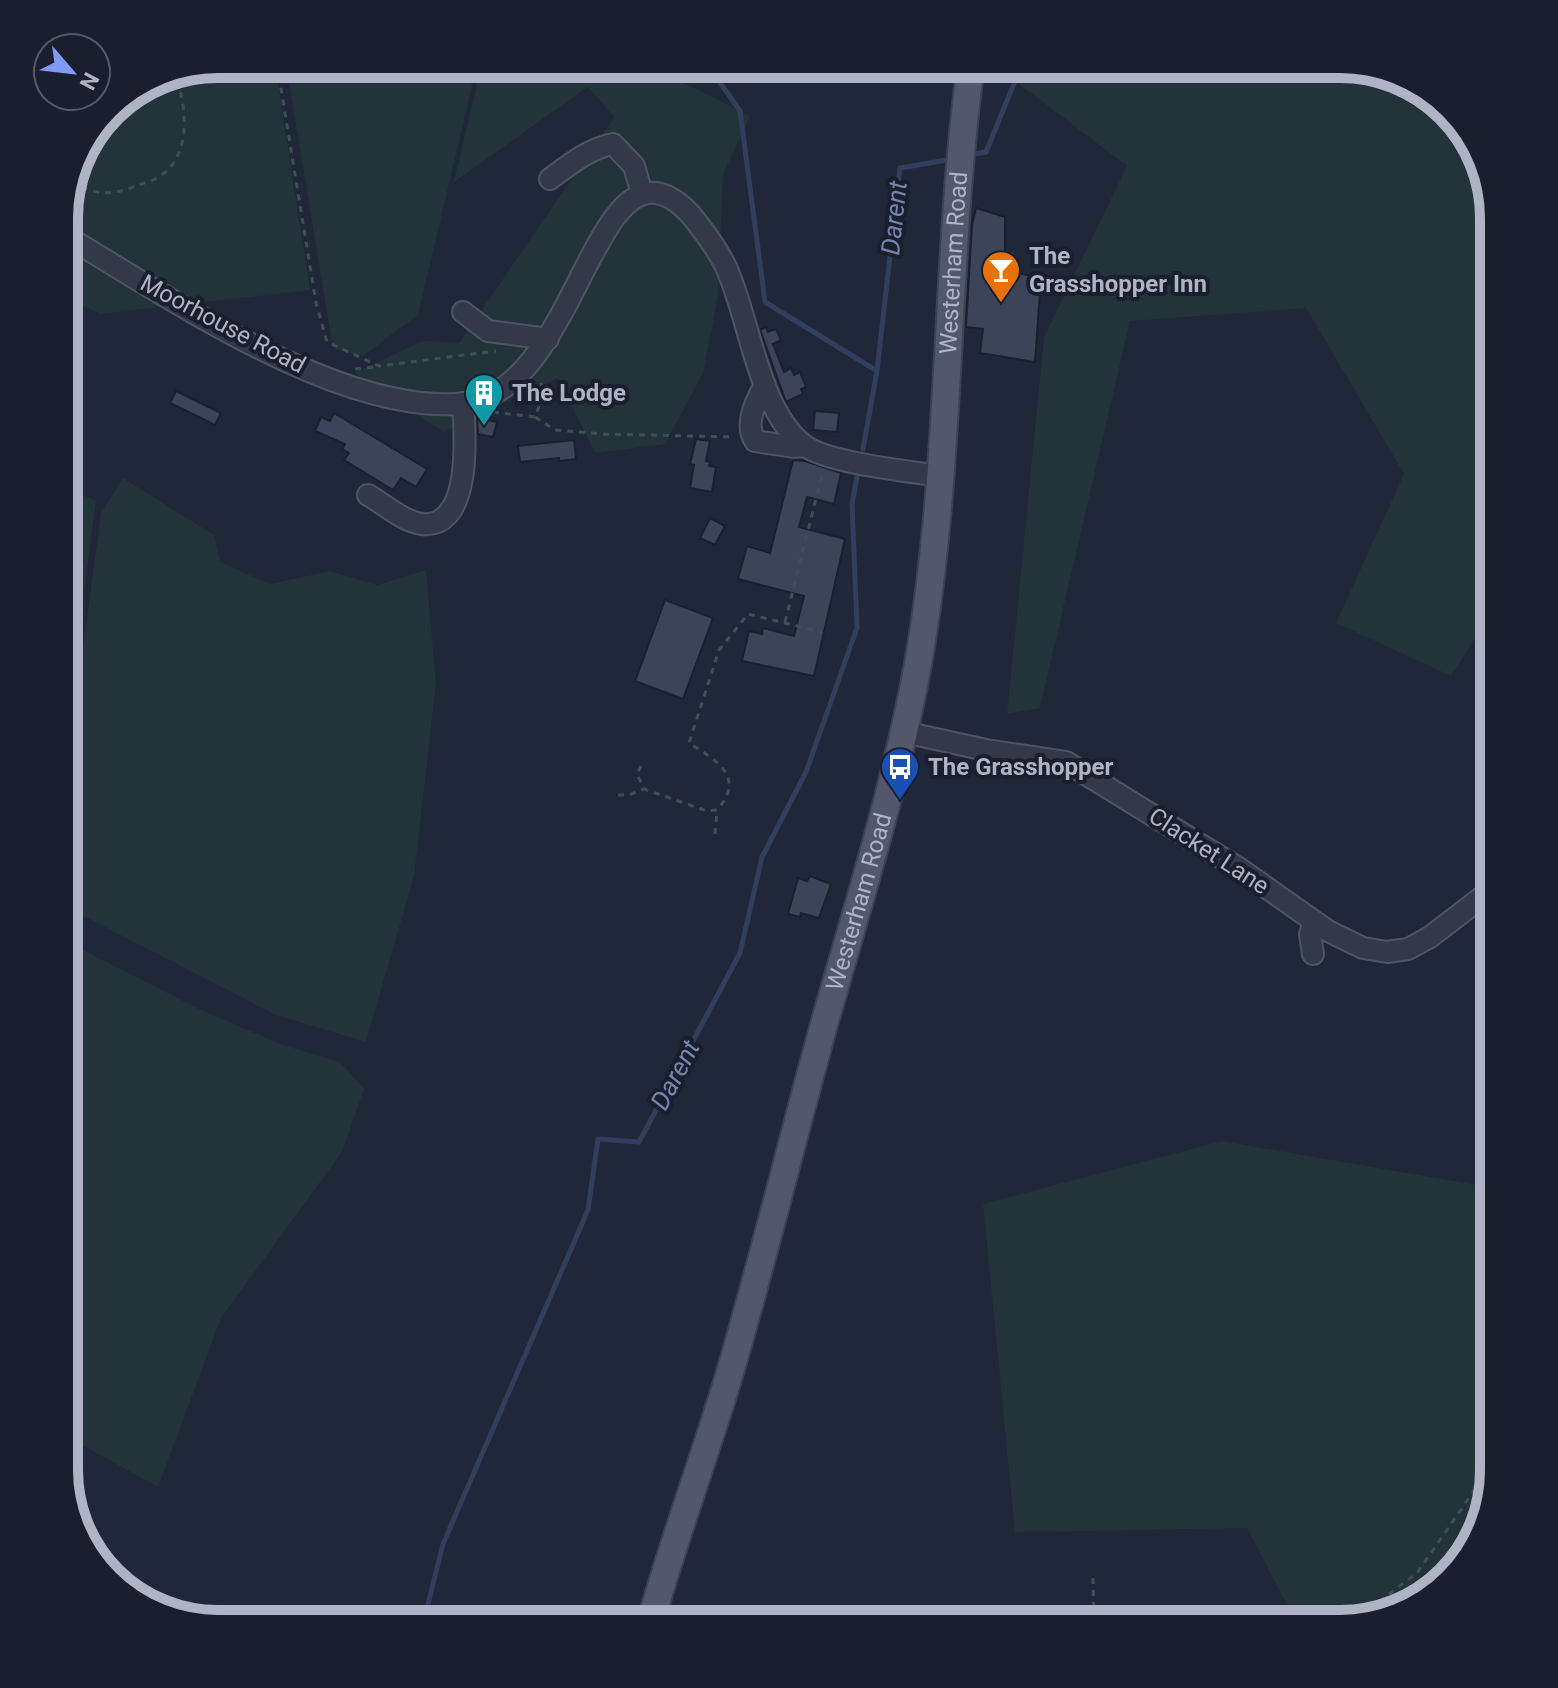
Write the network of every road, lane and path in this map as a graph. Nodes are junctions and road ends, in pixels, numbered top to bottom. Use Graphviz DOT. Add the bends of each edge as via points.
graph roads {
  1 [pos="279,78"];
  2 [pos="970,78"];
  3 [pos="178,84"];
  4 [pos="550,179"];
  5 [pos="82,188"];
  6 [pos="642,194"];
  7 [pos="78,243"];
  8 [pos="463,312"];
  9 [pos="548,339"];
  10 [pos="498,351"];
  11 [pos="534,359"];
  12 [pos="765,385"];
  13 [pos="463,403"];
  14 [pos="535,417"];
  15 [pos="751,436"];
  16 [pos="805,446"];
  17 [pos="822,475"];
  18 [pos="940,476"];
  19 [pos="368,495"];
  20 [pos="785,623"];
  21 [pos="822,632"];
  22 [pos="904,732"];
  23 [pos="641,766"];
  24 [pos="644,789"];
  25 [pos="618,795"];
  26 [pos="717,810"];
  27 [pos="715,834"];
  28 [pos="1480,899"];
  29 [pos="1314,922"];
  30 [pos="1313,954"];
  31 [pos="1479,1483"];
  32 [pos="1093,1578"];
  33 [pos="1375,1605"];
  34 [pos="654,1610"];
  35 [pos="1094,1610"];
  1 -- 10 [label="path" via="327,342 379,366"];
  2 -- 18 [label="main road, Westerham Road" via="952,434"];
  3 -- 5 [label="path" via="184,138 178,158 160,177 122,192 101,195"];
  4 -- 6 [label="street" via="613,144 634,166"];
  6 -- 9 [label="street, Moorhouse Road" via="605,228"];
  6 -- 12 [label="street" via="673,200 708,236 726,266"];
  7 -- 13 [label="street, Moorhouse Road" via="215,325 312,372 405,402"];
  8 -- 9 [label="street" via="488,331"];
  9 -- 11 [label="street, Moorhouse Road"];
  11 -- 13 [label="street, Moorhouse Road" via="495,392"];
  11 -- 14 [label="path" via="543,396"];
  12 -- 15 [label="street" via="749,428"];
  12 -- 16 [label="street" via="790,431"];
  13 -- 14 [label="path"];
  13 -- 19 [label="street" via="462,482 448,513 422,524"];
  14 -- 15 [label="path" via="555,430"];
  15 -- 16 [label="street" via="755,441"];
  16 -- 18 [label="street" via="856,463"];
  17 -- 20 [label="path"];
  18 -- 22 [label="main road, Westerham Road" via="924,627"];
  20 -- 21 [label="path"];
  20 -- 26 [label="path" via="748,614 719,650 689,743 718,760 728,777 726,800"];
  22 -- 29 [label="street, Clacket Lane" via="1066,762 1240,869"];
  22 -- 34 [label="main road, Westerham Road" via="728,1377"];
  23 -- 24 [label="path" via="637,774"];
  24 -- 25 [label="path"];
  24 -- 26 [label="path"];
  26 -- 27 [label="path"];
  28 -- 29 [label="street, Clacket Lane" via="1430,937 1397,952 1363,948"];
  29 -- 30 [label="street"];
  31 -- 33 [label="path" via="1417,1573"];
  32 -- 35 [label="path"];
}
